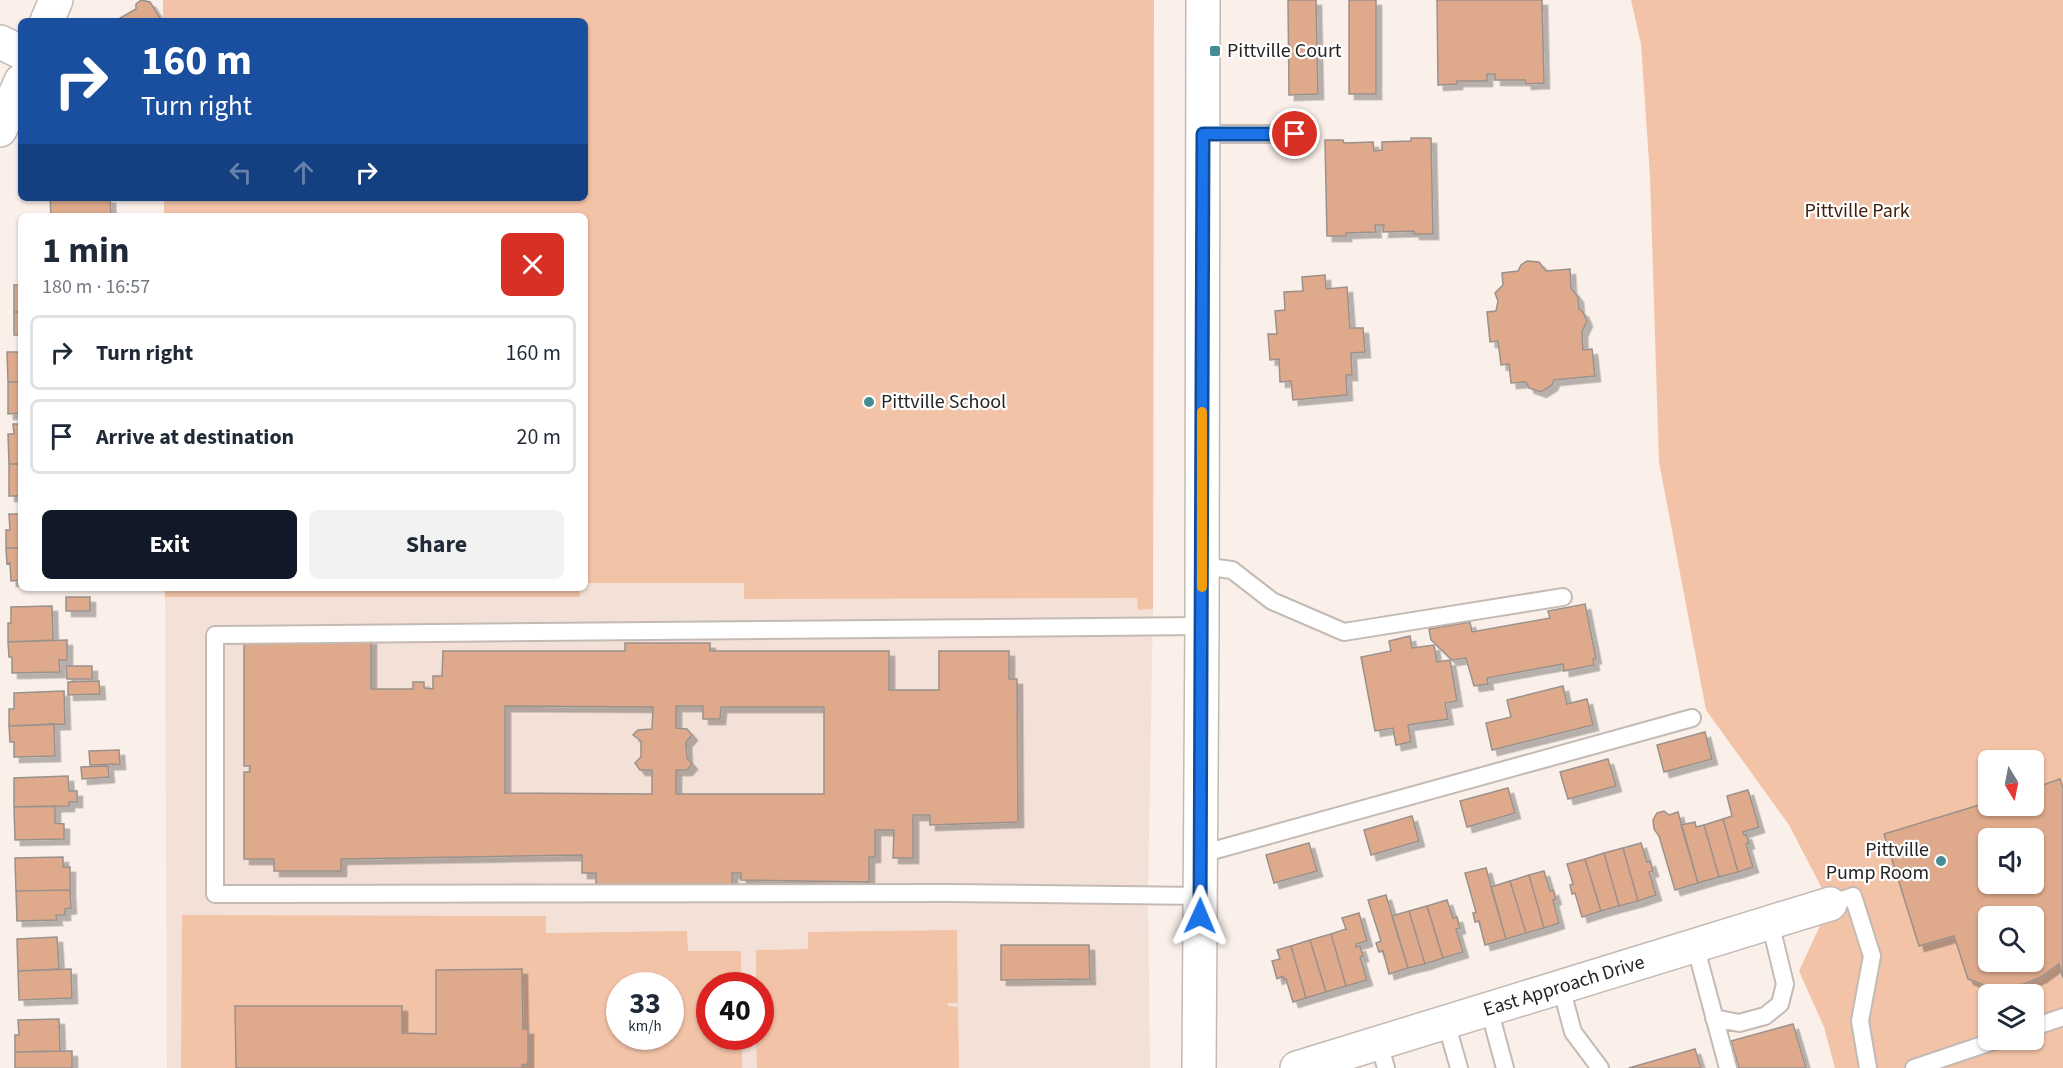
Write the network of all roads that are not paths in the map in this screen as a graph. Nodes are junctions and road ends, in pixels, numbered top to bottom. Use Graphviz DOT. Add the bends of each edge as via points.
graph roads {
  1 [pos="56,0"];
  2 [pos="1203,0"];
  3 [pos="48,18"];
  4 [pos="0,42"];
  5 [pos="18,51"];
  6 [pos="18,88"];
  7 [pos="0,130"];
  8 [pos="1203,134"];
  9 [pos="1295,134"];
  10 [pos="1202,566"];
  11 [pos="1563,597"];
  12 [pos="1202,626"];
  13 [pos="1692,718"];
  14 [pos="1201,854"];
  15 [pos="1201,896"];
  16 [pos="1830,904"];
  17 [pos="1770,922"];
  18 [pos="1695,945"];
  19 [pos="1561,987"];
  20 [pos="1488,1009"];
  21 [pos="2063,1017"];
  22 [pos="1714,1018"];
  23 [pos="1446,1022"];
  24 [pos="2044,1024"];
  25 [pos="1978,1046"];
  26 [pos="1382,1055"];
  27 [pos="1199,1068"];
  28 [pos="1297,1068"];
  29 [pos="1459,1068"];
  30 [pos="1505,1068"];
  31 [pos="1600,1068"];
  32 [pos="1728,1068"];
  33 [pos="1868,1068"];
  34 [pos="1914,1068"];
  1 -- 3 [label="street"];
  2 -- 8 [label="street"];
  4 -- 5 [label="street"];
  6 -- 7 [label="street"];
  8 -- 9 [label="lane"];
  8 -- 10 [label="street"];
  10 -- 11 [label="lane" via="1232,570 1272,601 1344,632"];
  10 -- 12 [label="street"];
  12 -- 14 [label="street"];
  12 -- 15 [label="lane" via="214,634 215,894"];
  13 -- 14 [label="lane"];
  14 -- 15 [label="street"];
  15 -- 27 [label="street"];
  16 -- 17 [label="street, East Approach Drive"];
  16 -- 33 [label="lane" via="1853,896 1872,956 1860,1021"];
  17 -- 18 [label="street, East Approach Drive"];
  17 -- 22 [label="lane" via="1785,984 1780,1004 1765,1016 1739,1023"];
  18 -- 19 [label="street, East Approach Drive"];
  18 -- 22 [label="lane"];
  19 -- 20 [label="street, East Approach Drive"];
  19 -- 31 [label="lane" via="1573,1032"];
  20 -- 23 [label="street, East Approach Drive"];
  20 -- 30 [label="lane"];
  21 -- 24 [label="lane"];
  22 -- 32 [label="lane"];
  23 -- 26 [label="street, East Approach Drive"];
  23 -- 29 [label="lane"];
  25 -- 34 [label="lane"];
  26 -- 28 [label="street, East Approach Drive"];
}
